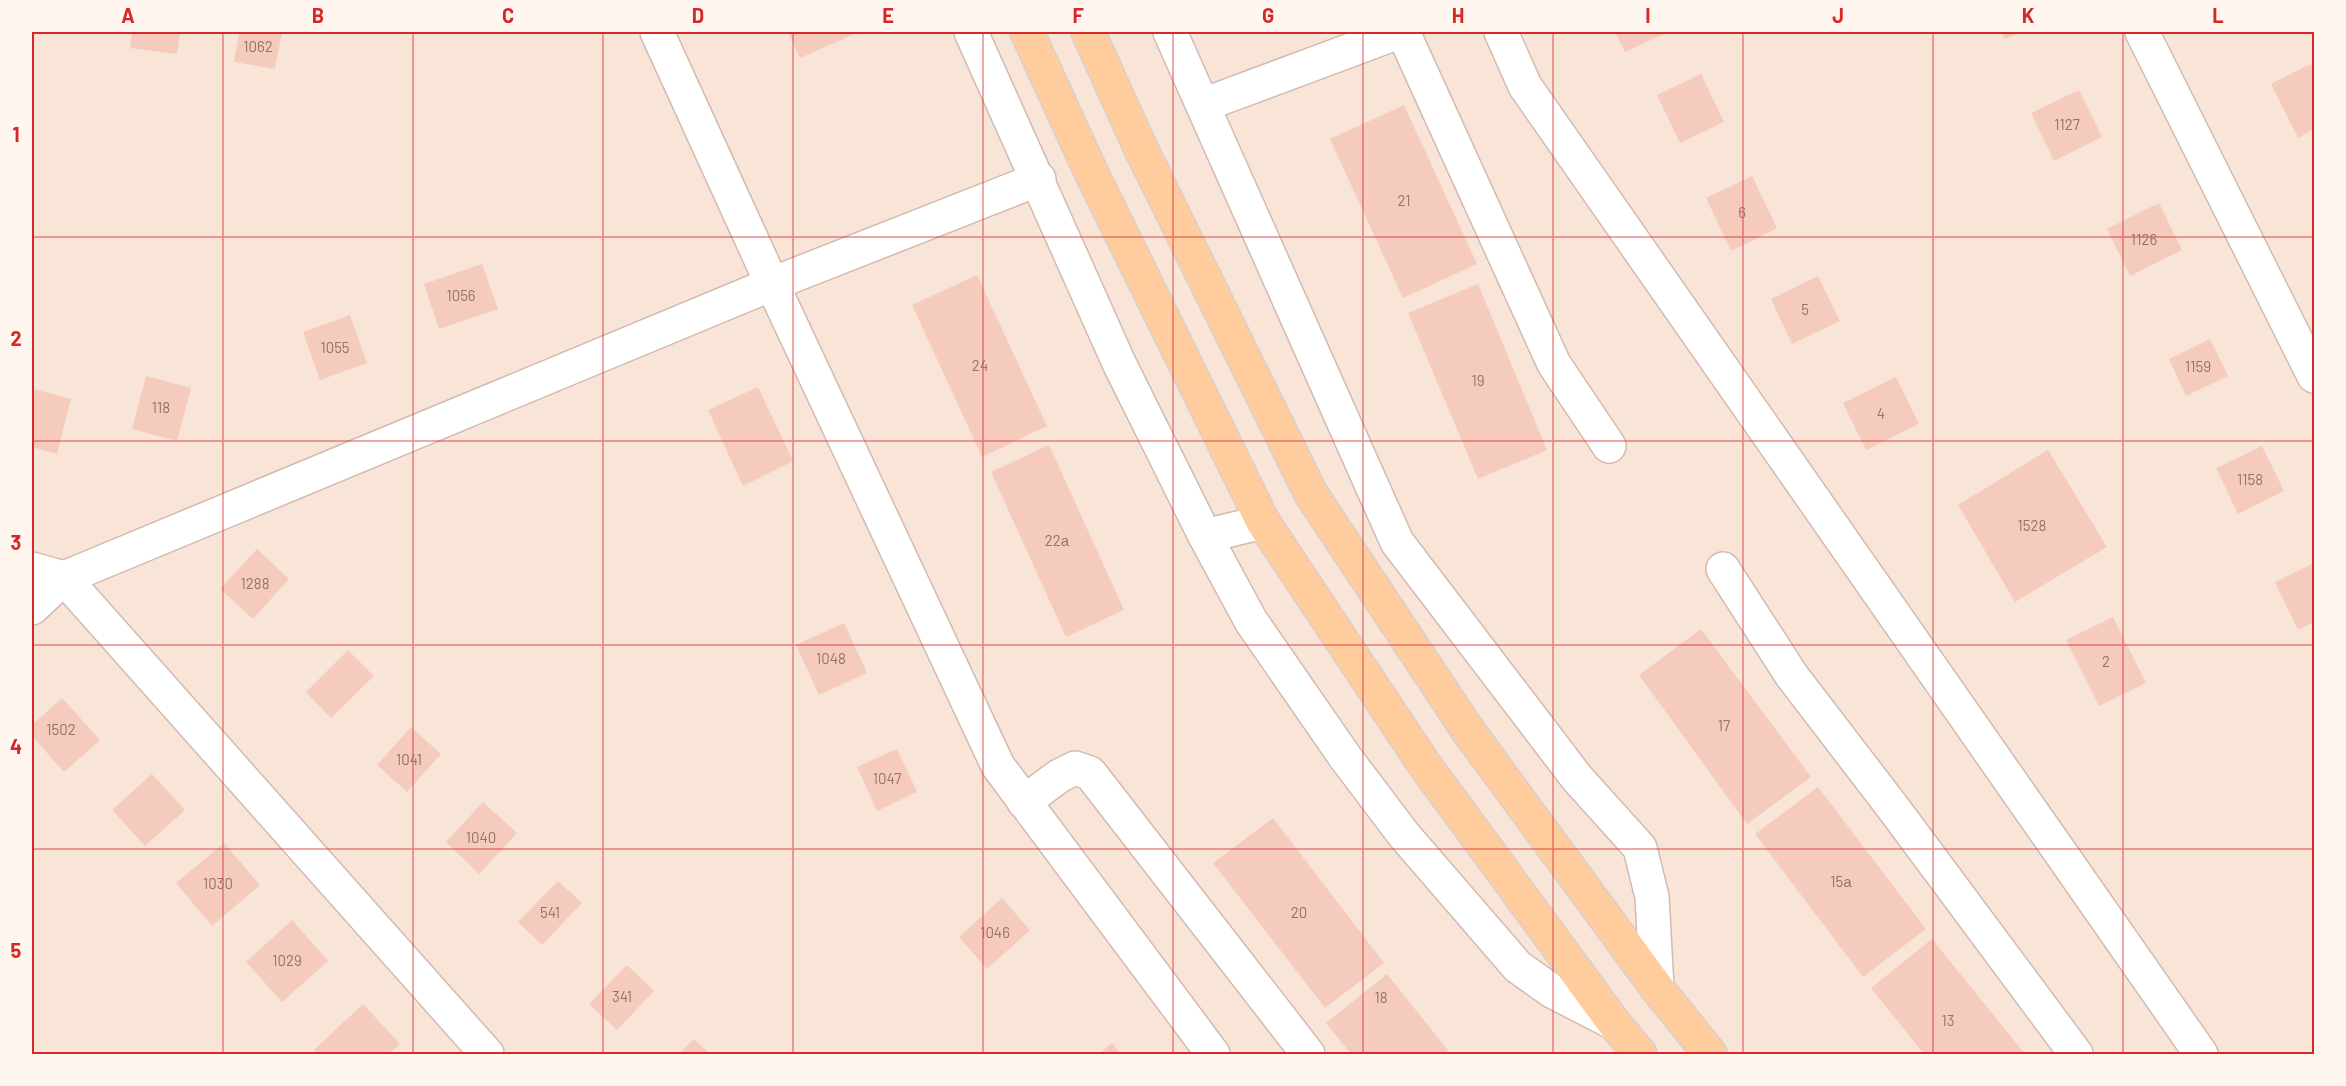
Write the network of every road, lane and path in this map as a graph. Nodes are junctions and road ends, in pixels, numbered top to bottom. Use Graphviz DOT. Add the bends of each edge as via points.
graph roads {
  1 [pos="657,32"];
  2 [pos="971,32"];
  3 [pos="1027,32"];
  4 [pos="1088,32"];
  5 [pos="1170,32"];
  6 [pos="1401,32"];
  7 [pos="1501,32"];
  8 [pos="2142,32"];
  9 [pos="1203,105"];
  10 [pos="1039,179"];
  11 [pos="772,284"];
  12 [pos="2314,376"];
  13 [pos="1609,446"];
  14 [pos="1263,522"];
  15 [pos="1205,536"];
  16 [pos="32,569"];
  17 [pos="1724,569"];
  18 [pos="64,578"];
  19 [pos="32,608"];
  20 [pos="1024,802"];
  21 [pos="1657,988"];
  22 [pos="1614,1023"];
  23 [pos="487,1054"];
  24 [pos="1213,1054"];
  25 [pos="1308,1054"];
  26 [pos="1640,1054"];
  27 [pos="1710,1054"];
  28 [pos="2076,1054"];
  29 [pos="2201,1054"];
  1 -- 11 [label="street"];
  2 -- 10 [label="street"];
  3 -- 14 [label="main road" via="1091,172"];
  4 -- 21 [label="main road" via="1141,149 1311,495 1469,732"];
  5 -- 9 [label="street"];
  6 -- 9 [label="street"];
  6 -- 13 [label="street" via="1554,364"];
  7 -- 29 [label="street" via="1525,86"];
  8 -- 12 [label="street"];
  9 -- 21 [label="street" via="1397,543 1577,778 1640,848 1652,897"];
  10 -- 11 [label="street"];
  10 -- 15 [label="street" via="1119,363"];
  11 -- 18 [label="street"];
  11 -- 20 [label="street" via="998,766"];
  14 -- 15 [label="street"];
  14 -- 22 [label="main road" via="1424,764"];
  15 -- 22 [label="street" via="1251,621 1404,835 1518,967 1552,992"];
  16 -- 18 [label="street"];
  17 -- 28 [label="street" via="1792,676"];
  18 -- 19 [label="street"];
  18 -- 23 [label="street"];
  20 -- 24 [label="street"];
  20 -- 25 [label="street" via="1075,768 1090,773"];
  21 -- 27 [label="main road"];
  22 -- 26 [label="main road"];
}
